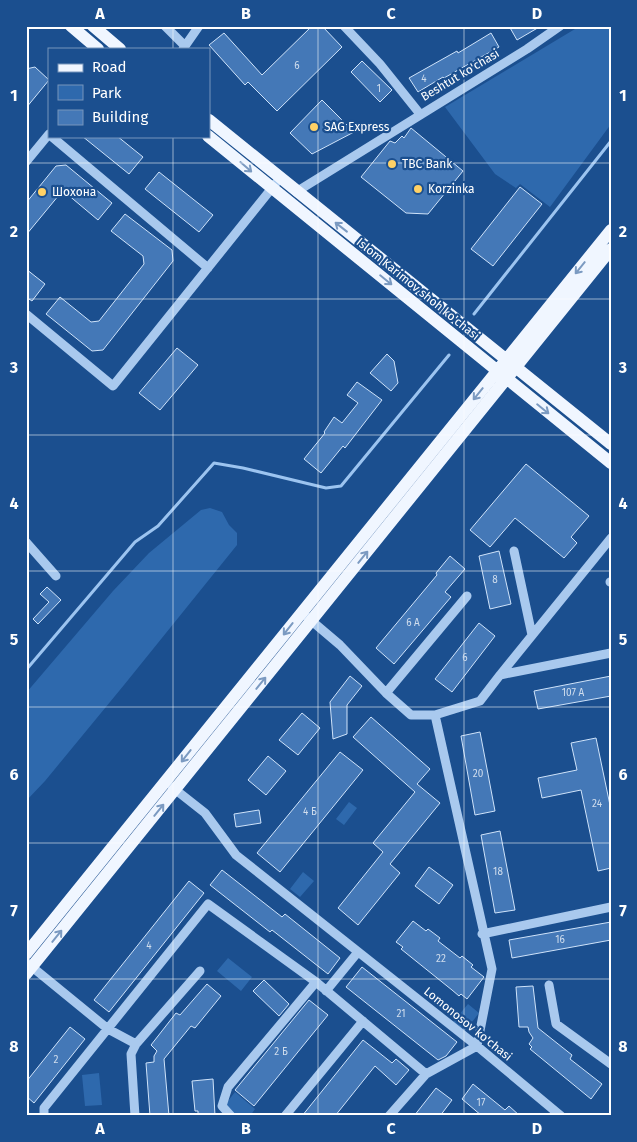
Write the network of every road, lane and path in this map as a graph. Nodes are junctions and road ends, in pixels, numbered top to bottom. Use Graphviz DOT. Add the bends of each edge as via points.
graph roads {
  1 [pos="71,26"];
  2 [pos="93,26"];
  3 [pos="166,26"];
  4 [pos="199,26"];
  5 [pos="344,26"];
  6 [pos="560,26"];
  7 [pos="97,48"];
  8 [pos="119,48"];
  9 [pos="184,48"];
  10 [pos="420,114"];
  11 [pos="210,121"];
  12 [pos="48,136"];
  13 [pos="53,138"];
  14 [pos="210,138"];
  15 [pos="26,162"];
  16 [pos="280,178"];
  17 [pos="272,189"];
  18 [pos="296,192"];
  19 [pos="611,230"];
  20 [pos="611,249"];
  21 [pos="208,268"];
  22 [pos="26,314"];
  23 [pos="510,363"];
  24 [pos="501,374"];
  25 [pos="611,444"];
  26 [pos="611,464"];
  27 [pos="611,538"];
  28 [pos="26,542"];
  29 [pos="514,550"];
  30 [pos="56,576"];
  31 [pos="467,596"];
  32 [pos="301,612"];
  33 [pos="312,621"];
  34 [pos="532,635"];
  35 [pos="611,653"];
  36 [pos="500,675"];
  37 [pos="386,694"];
  38 [pos="434,715"];
  39 [pos="170,786"];
  40 [pos="611,908"];
  41 [pos="482,934"];
  42 [pos="358,952"];
  43 [pos="26,954"];
  44 [pos="28,968"];
  45 [pos="200,972"];
  46 [pos="316,982"];
  47 [pos="549,985"];
  48 [pos="326,991"];
  49 [pos="363,1021"];
  50 [pos="108,1028"];
  51 [pos="136,1044"];
  52 [pos="477,1046"];
  53 [pos="611,1064"];
  54 [pos="426,1074"];
  55 [pos="44,1116"];
  56 [pos="135,1116"];
  57 [pos="231,1116"];
  58 [pos="285,1116"];
  59 [pos="389,1116"];
  60 [pos="561,1116"];
  1 -- 7 [label="main road"];
  2 -- 8 [label="main road"];
  3 -- 9 [label="street"];
  4 -- 9 [label="street"];
  5 -- 10 [label="street, Beshtut ko'chasi"];
  6 -- 10 [label="street, Beshtut ko'chasi"];
  10 -- 18 [label="street"];
  11 -- 16 [label="main road, Islom Karimov shoh ko'chasi"];
  12 -- 15 [label="street"];
  13 -- 21 [label="street"];
  14 -- 17 [label="main road, Islom Karimov shoh ko'chasi, one-way"];
  16 -- 17 [label="street"];
  16 -- 18 [label="main road, Islom Karimov shoh ko'chasi"];
  17 -- 21 [label="street"];
  17 -- 24 [label="main road, Islom Karimov shoh ko'chasi, one-way"];
  23 -- 18 [label="main road, Islom Karimov shoh ko'chasi, one-way"];
  19 -- 23 [label="main road, one-way"];
  20 -- 23 [label="main road"];
  21 -- 22 [label="street" via="113,386"];
  23 -- 24 [label="main road"];
  23 -- 25 [label="main road, Islom Karimov shoh ko'chasi"];
  24 -- 26 [label="main road, Islom Karimov shoh ko'chasi, one-way"];
  24 -- 32 [label="main road, one-way"];
  33 -- 24 [label="main road, one-way"];
  27 -- 34 [label="street"];
  28 -- 30 [label="street"];
  29 -- 34 [label="street"];
  31 -- 37 [label="street"];
  32 -- 33 [label="street"];
  32 -- 39 [label="main road, one-way"];
  33 -- 37 [label="street" via="340,645"];
  39 -- 33 [label="main road, one-way"];
  34 -- 36 [label="street"];
  35 -- 36 [label="street"];
  36 -- 38 [label="street" via="480,701"];
  37 -- 38 [label="street" via="410,714"];
  38 -- 41 [label="street"];
  39 -- 42 [label="street, Lomonosov ko'chasi" via="205,813 236,856"];
  39 -- 43 [label="main road"];
  44 -- 39 [label="main road, one-way"];
  40 -- 41 [label="street"];
  41 -- 52 [label="street" via="492,969"];
  42 -- 48 [label="street"];
  42 -- 52 [label="street, Lomonosov ko'chasi"];
  44 -- 50 [label="street"];
  45 -- 51 [label="street"];
  46 -- 48 [label="street"];
  46 -- 50 [label="street" via="208,904"];
  46 -- 57 [label="street" via="228,1087 222,1106"];
  47 -- 53 [label="street" via="556,1024"];
  48 -- 49 [label="street"];
  49 -- 54 [label="street"];
  49 -- 58 [label="street"];
  50 -- 51 [label="street"];
  50 -- 55 [label="street" via="44,1108"];
  51 -- 56 [label="street" via="131,1054"];
  52 -- 54 [label="street"];
  52 -- 60 [label="street, Lomonosov ko'chasi"];
  54 -- 59 [label="street"];
}
